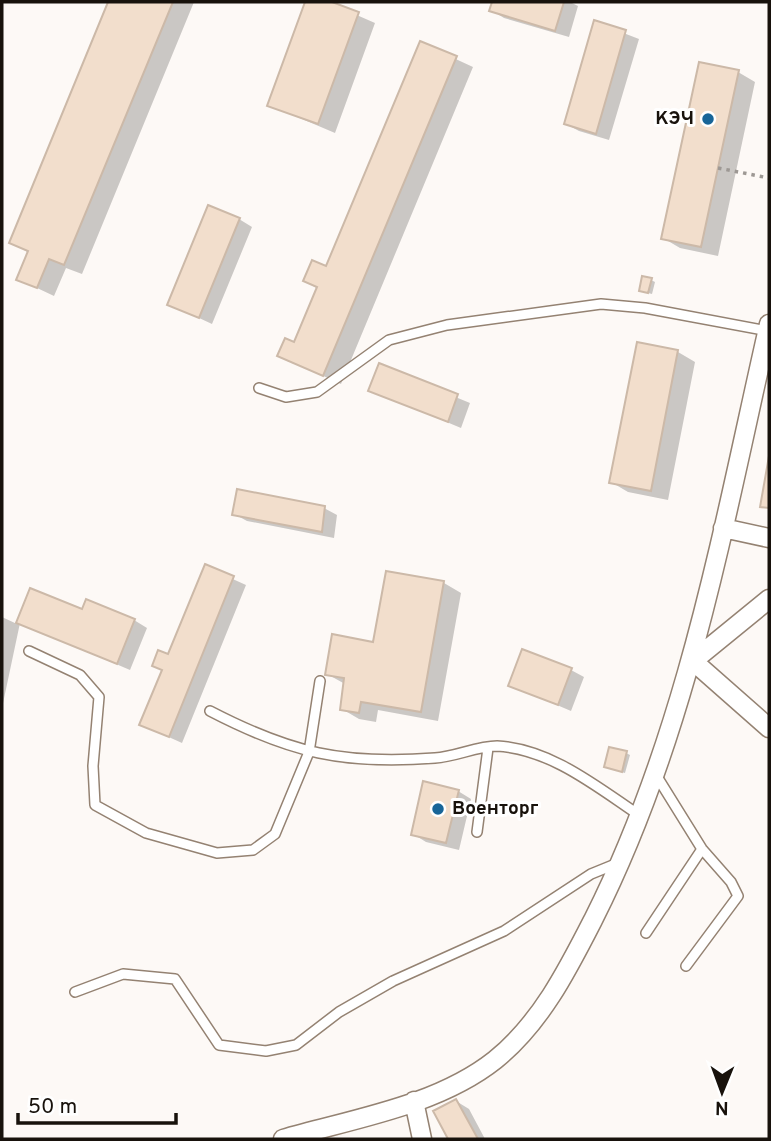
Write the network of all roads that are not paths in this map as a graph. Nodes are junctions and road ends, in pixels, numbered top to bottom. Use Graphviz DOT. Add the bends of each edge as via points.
graph roads {
  1 [pos="769,328"];
  2 [pos="259,388"];
  3 [pos="723,528"];
  4 [pos="769,538"];
  5 [pos="769,599"];
  6 [pos="29,651"];
  7 [pos="693,662"];
  8 [pos="320,681"];
  9 [pos="210,711"];
  10 [pos="769,728"];
  11 [pos="488,748"];
  12 [pos="309,752"];
  13 [pos="656,775"];
  14 [pos="641,816"];
  15 [pos="477,832"];
  16 [pos="702,849"];
  17 [pos="623,861"];
  18 [pos="646,933"];
  19 [pos="686,966"];
  20 [pos="75,992"];
  21 [pos="414,1101"];
  22 [pos="283,1139"];
  23 [pos="422,1139"];
  1 -- 2 [label="lane" via="601,303 447,325 389,340 317,392 286,397"];
  1 -- 3 [label="street"];
  3 -- 4 [label="street"];
  3 -- 7 [label="street"];
  5 -- 7 [label="street"];
  6 -- 12 [label="lane" via="80,675 99,697 95,805 146,833 217,853 253,850 275,834"];
  7 -- 10 [label="street"];
  7 -- 13 [label="street"];
  8 -- 12 [label="lane"];
  9 -- 12 [label="lane"];
  11 -- 12 [label="lane" via="439,758 370,762"];
  11 -- 14 [label="lane" via="547,757"];
  11 -- 15 [label="lane"];
  13 -- 14 [label="street"];
  13 -- 16 [label="lane"];
  14 -- 17 [label="street"];
  16 -- 18 [label="lane"];
  16 -- 19 [label="lane" via="738,896"];
  17 -- 20 [label="lane" via="592,874 504,931 393,981 296,1045 266,1051 219,1045 175,979 123,974"];
  17 -- 21 [label="street" via="565,977 533,1021 476,1073"];
  21 -- 22 [label="street"];
  21 -- 23 [label="street"];
}
